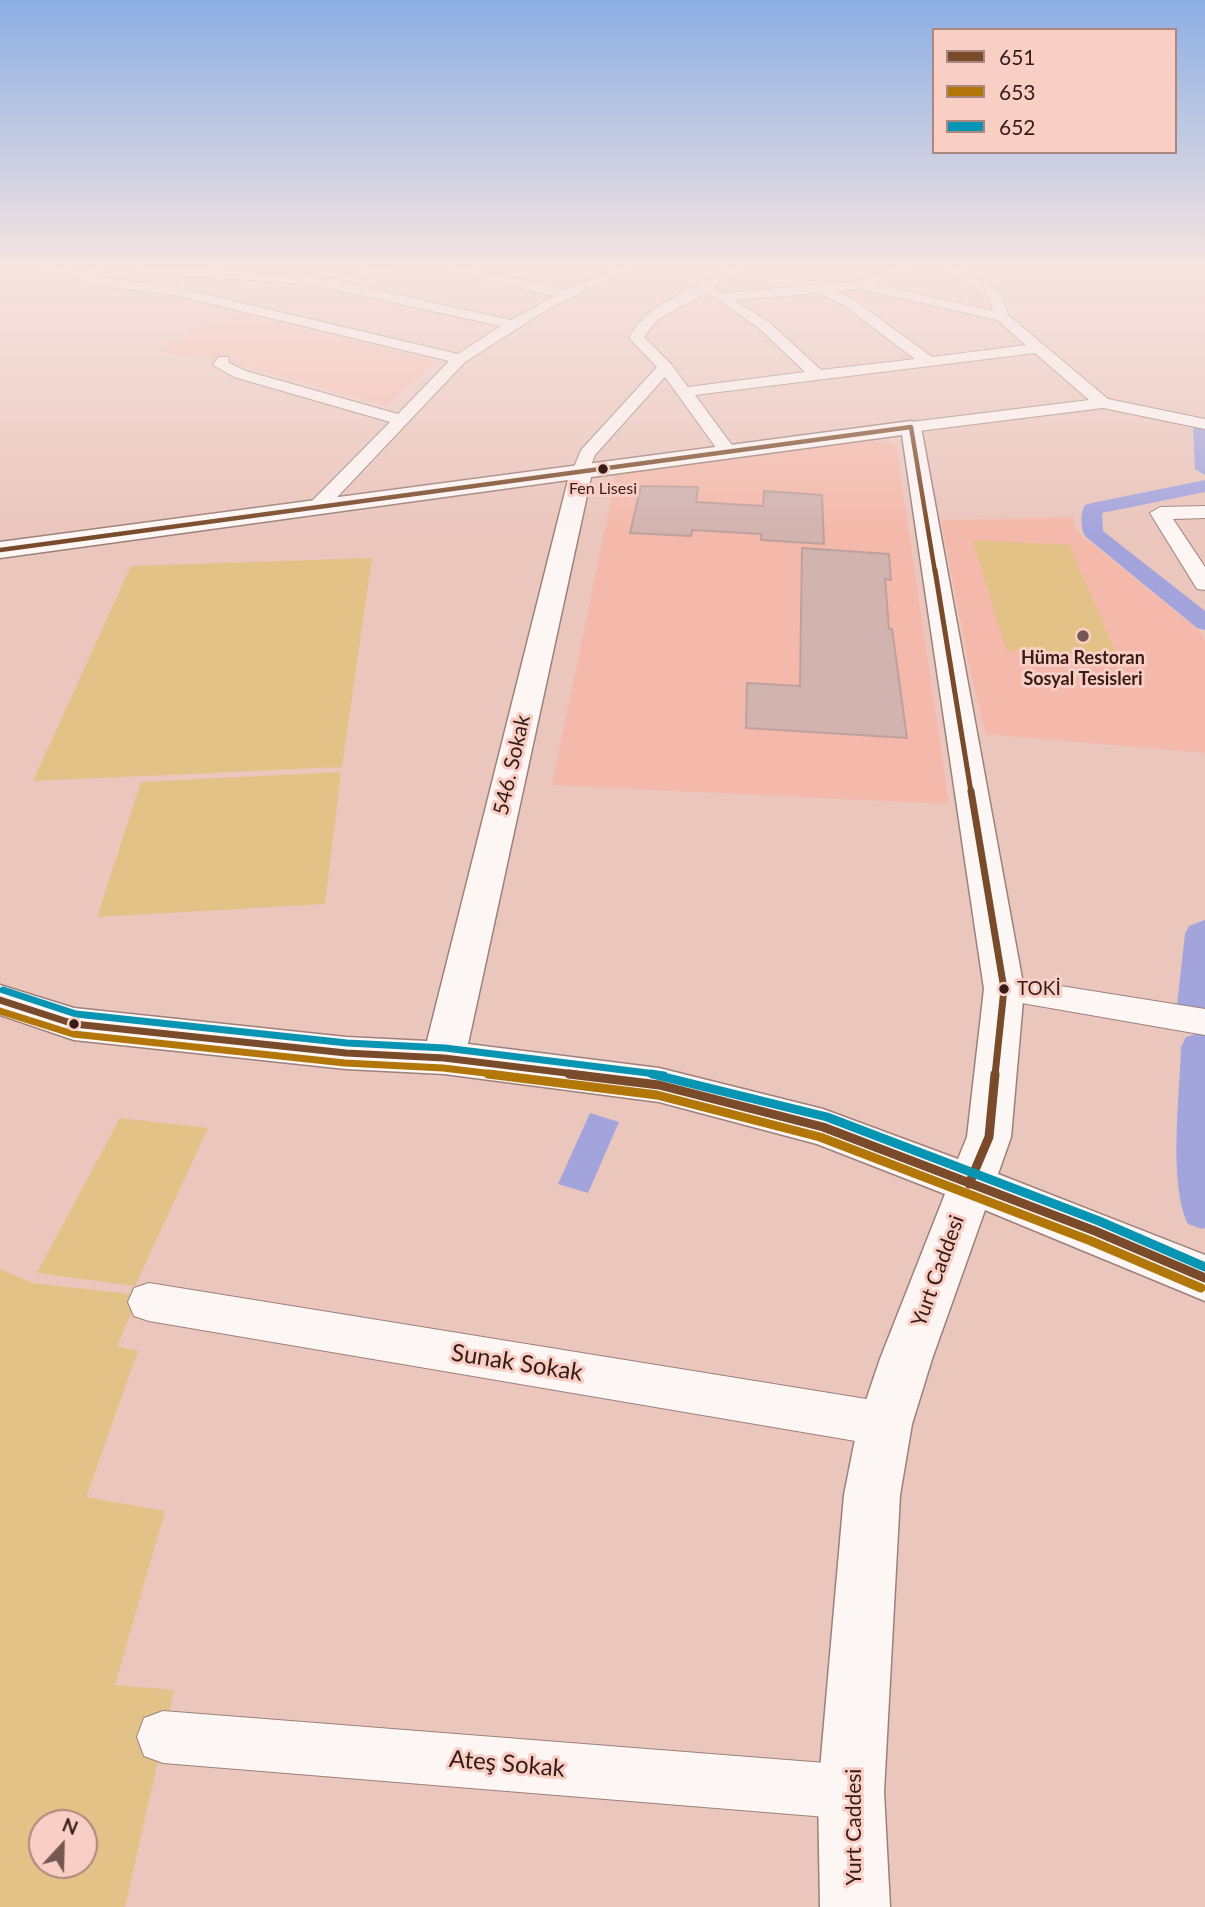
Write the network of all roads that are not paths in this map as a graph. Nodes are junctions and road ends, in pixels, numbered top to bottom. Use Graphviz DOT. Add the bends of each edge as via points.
graph roads {
  1 [pos="447,356"];
  2 [pos="465,356"];
  3 [pos="655,356"];
  4 [pos="797,356"];
  5 [pos="921,356"];
  6 [pos="970,356"];
  7 [pos="1047,356"];
  8 [pos="460,359"];
  9 [pos="223,360"];
  10 [pos="928,361"];
  11 [pos="666,367"];
  12 [pos="817,375"];
  13 [pos="684,392"];
  14 [pos="1103,403"];
  15 [pos="401,420"];
  16 [pos="1205,424"];
  17 [pos="911,427"];
  18 [pos="728,452"];
  19 [pos="581,472"];
  20 [pos="317,507"];
  21 [pos="1205,512"];
  22 [pos="0,550"];
  23 [pos="1205,584"];
  24 [pos="1004,989"];
  25 [pos="0,1000"];
  26 [pos="1205,1022"];
  27 [pos="444,1058"];
  28 [pos="969,1184"];
  29 [pos="1205,1278"];
  30 [pos="149,1302"];
  31 [pos="885,1424"];
  32 [pos="163,1737"];
  33 [pos="851,1791"];
  34 [pos="855,1907"];
  1 -- 8 [label="street"];
  2 -- 8 [label="street"];
  3 -- 11 [label="street"];
  4 -- 12 [label="street"];
  5 -- 10 [label="street"];
  6 -- 10 [label="street"];
  7 -- 14 [label="street"];
  8 -- 15 [label="street"];
  9 -- 15 [label="street" via="221,365 240,374"];
  10 -- 12 [label="street"];
  11 -- 13 [label="street"];
  11 -- 19 [label="street" via="587,454"];
  12 -- 13 [label="street"];
  13 -- 18 [label="street"];
  14 -- 16 [label="street"];
  14 -- 17 [label="street"];
  15 -- 20 [label="street"];
  17 -- 18 [label="main road"];
  17 -- 24 [label="main road, Yurt Caddesi"];
  18 -- 19 [label="main road"];
  19 -- 20 [label="main road"];
  19 -- 27 [label="main road, 546. Sokak"];
  20 -- 22 [label="main road"];
  21 -- 23 [label="street" via="1160,513"];
  24 -- 26 [label="street"];
  24 -- 28 [label="main road, Yurt Caddesi" via="989,1137"];
  25 -- 27 [label="main road" via="74,1024 346,1053"];
  27 -- 28 [label="main road" via="659,1085 823,1127"];
  28 -- 29 [label="main road"];
  28 -- 31 [label="main road, Yurt Caddesi"];
  30 -- 31 [label="street, Sunak Sokak"];
  31 -- 33 [label="main road, Yurt Caddesi" via="872,1494"];
  32 -- 33 [label="street, Ateş Sokak"];
  33 -- 34 [label="main road, Yurt Caddesi"];
}
